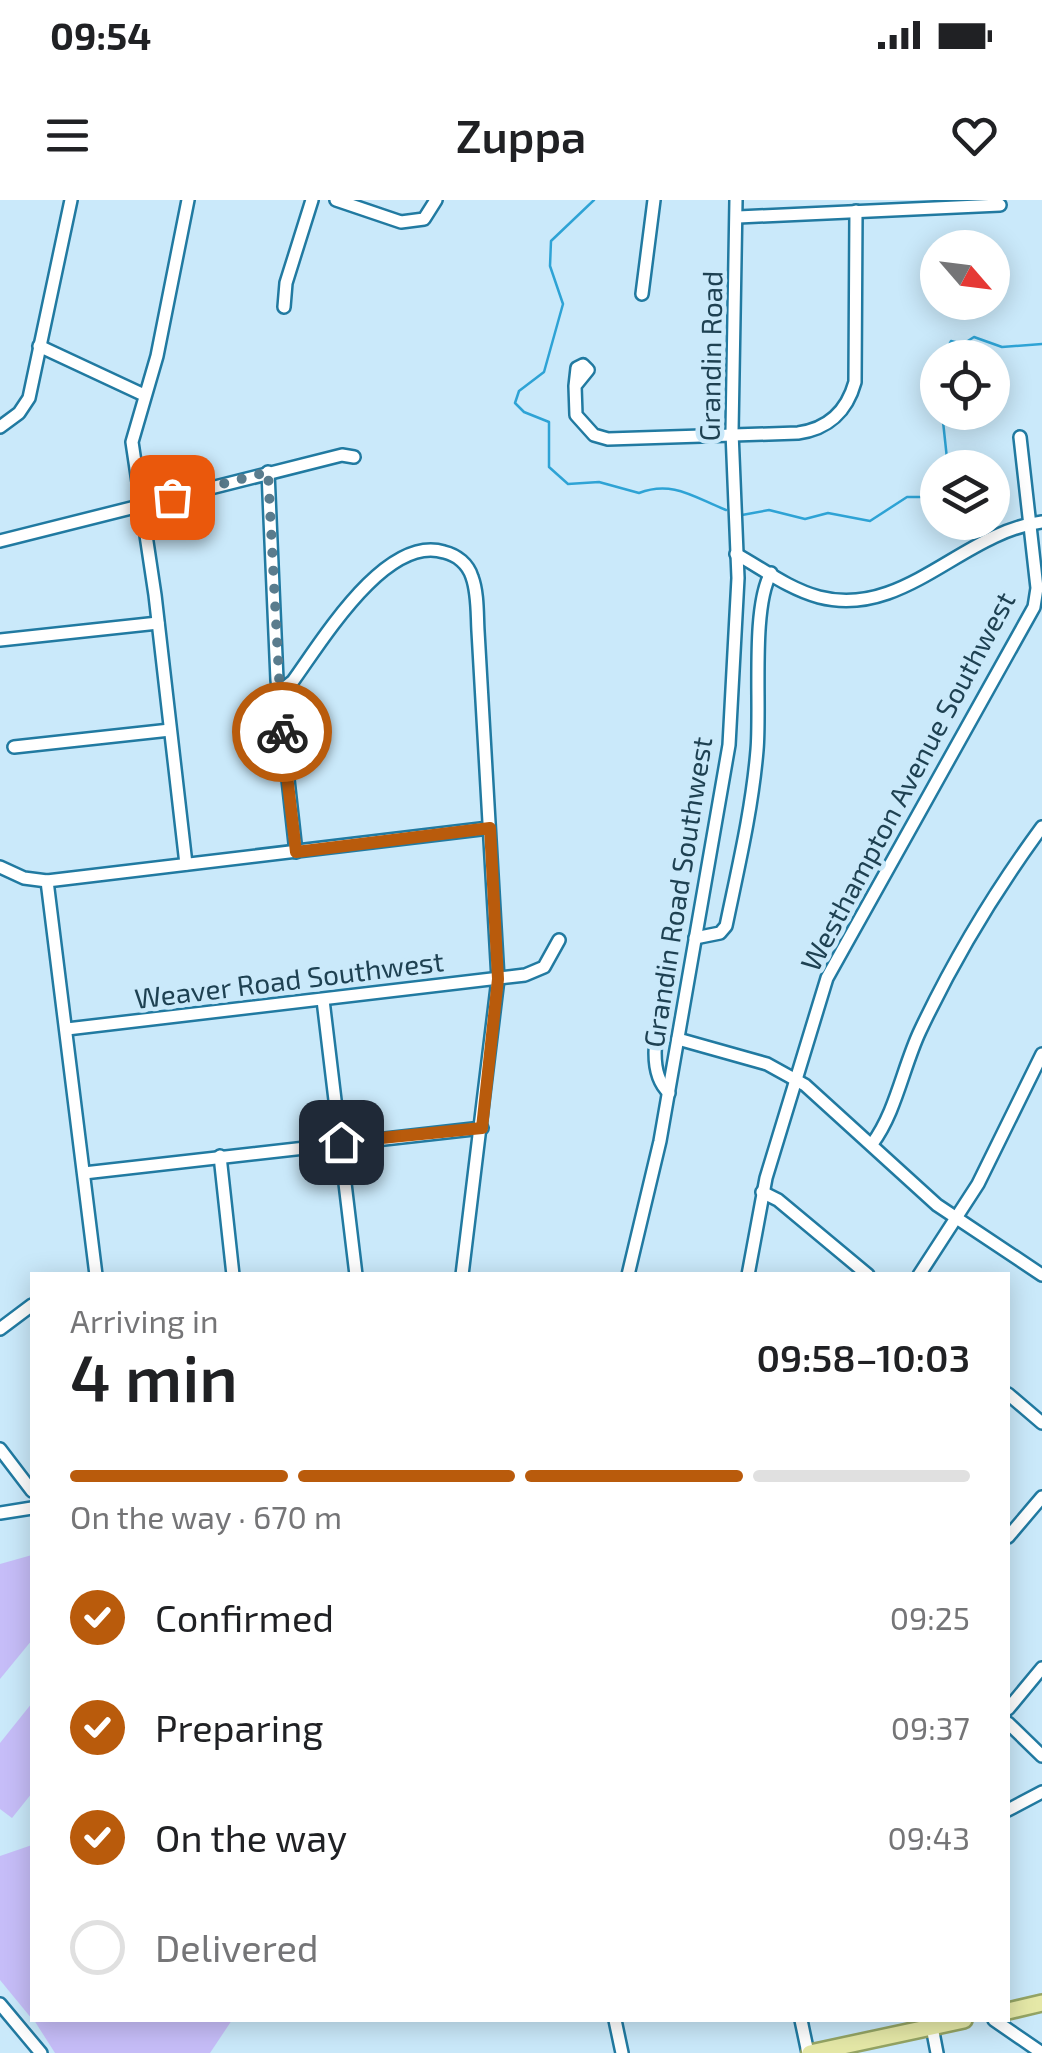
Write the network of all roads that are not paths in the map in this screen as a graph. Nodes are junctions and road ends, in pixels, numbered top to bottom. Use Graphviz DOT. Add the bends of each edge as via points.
graph roads {
  1 [pos="71,200"];
  2 [pos="188,200"];
  3 [pos="312,200"];
  4 [pos="336,200"];
  5 [pos="436,200"];
  6 [pos="654,200"];
  7 [pos="736,200"];
  8 [pos="1000,205"];
  9 [pos="856,211"];
  10 [pos="738,218"];
  11 [pos="642,294"];
  12 [pos="284,307"];
  13 [pos="39,346"];
  14 [pos="575,386"];
  15 [pos="144,394"];
  16 [pos="0,427"];
  17 [pos="732,432"];
  18 [pos="1020,437"];
  19 [pos="354,457"];
  20 [pos="268,472"];
  21 [pos="142,505"];
  22 [pos="735,512"];
  23 [pos="1036,522"];
  24 [pos="0,540"];
  25 [pos="736,554"];
  26 [pos="770,573"];
  27 [pos="158,623"];
  28 [pos="0,640"];
  29 [pos="278,693"];
  30 [pos="170,730"];
  31 [pos="14,746"];
  32 [pos="1042,827"];
  33 [pos="490,828"];
  34 [pos="296,852"];
  35 [pos="186,864"];
  36 [pos="0,867"];
  37 [pos="47,881"];
  38 [pos="695,938"];
  39 [pos="559,940"];
  40 [pos="668,976"];
  41 [pos="498,979"];
  42 [pos="324,1000"];
  43 [pos="67,1029"];
  44 [pos="678,1039"];
  45 [pos="1042,1054"];
  46 [pos="796,1079"];
  47 [pos="669,1094"];
  48 [pos="482,1128"];
  49 [pos="341,1142"];
  50 [pos="872,1144"];
  51 [pos="220,1156"];
  52 [pos="84,1173"];
  53 [pos="762,1192"];
  54 [pos="956,1220"];
  55 [pos="96,1272"];
  56 [pos="233,1272"];
  57 [pos="356,1272"];
  58 [pos="462,1272"];
  59 [pos="629,1272"];
  60 [pos="749,1272"];
  61 [pos="864,1272"];
  62 [pos="921,1272"];
  63 [pos="1042,1275"];
  64 [pos="30,1306"];
  65 [pos="0,1329"];
  66 [pos="1010,1396"];
  67 [pos="1042,1423"];
  68 [pos="0,1449"];
  69 [pos="30,1489"];
  70 [pos="1042,1496"];
  71 [pos="30,1508"];
  72 [pos="0,1514"];
  73 [pos="1010,1533"];
  74 [pos="1042,1668"];
  75 [pos="1010,1707"];
  76 [pos="1010,1725"];
  77 [pos="1042,1756"];
  78 [pos="1042,1792"];
  79 [pos="1010,1809"];
  80 [pos="0,2004"];
  81 [pos="1042,2004"];
  82 [pos="1010,2011"];
  83 [pos="614,2022"];
  84 [pos="801,2022"];
  85 [pos="953,2022"];
  86 [pos="997,2022"];
  87 [pos="932,2027"];
  88 [pos="42,2053"];
  89 [pos="622,2053"];
  90 [pos="809,2053"];
  91 [pos="937,2053"];
  92 [pos="1042,2053"];
  1 -- 13 [label="street"];
  2 -- 15 [label="street"];
  3 -- 12 [label="street"];
  4 -- 5 [label="street" via="409,223 424,218"];
  6 -- 11 [label="street"];
  7 -- 10 [label="street, Grandin Road"];
  8 -- 9 [label="street"];
  9 -- 10 [label="street"];
  9 -- 17 [label="street" via="856,369 848,400 815,430"];
  10 -- 17 [label="street, Grandin Road"];
  13 -- 15 [label="street"];
  13 -- 16 [label="street" via="28,398"];
  14 -- 17 [label="street" via="576,415 601,438"];
  15 -- 21 [label="street" via="132,442"];
  17 -- 22 [label="street, Grandin Road"];
  18 -- 23 [label="street, Westhampton Avenue Southwest"];
  19 -- 20 [label="street"];
  20 -- 21 [label="street"];
  20 -- 29 [label="street"];
  21 -- 24 [label="street"];
  21 -- 27 [label="street"];
  22 -- 25 [label="street, Grandin Road Southwest"];
  23 -- 26 [label="street" via="994,534 874,598 820,597"];
  23 -- 46 [label="street, Westhampton Avenue Southwest" via="1034,607 834,962"];
  25 -- 26 [label="street"];
  25 -- 38 [label="street, Grandin Road Southwest" via="725,778"];
  26 -- 38 [label="street" via="761,602 758,741 740,858 726,926"];
  27 -- 28 [label="street"];
  27 -- 30 [label="street"];
  29 -- 33 [label="street" via="382,569 423,550 454,555 474,582"];
  29 -- 34 [label="street"];
  30 -- 31 [label="street"];
  30 -- 35 [label="street"];
  32 -- 50 [label="street" via="991,900 930,1010"];
  33 -- 34 [label="street"];
  33 -- 41 [label="street"];
  34 -- 35 [label="street"];
  35 -- 37 [label="street"];
  36 -- 37 [label="street"];
  37 -- 43 [label="street"];
  38 -- 44 [label="street, Grandin Road Southwest"];
  39 -- 41 [label="street, Weaver Road Southwest" via="539,971"];
  40 -- 47 [label="street" via="654,1066"];
  41 -- 42 [label="street, Weaver Road Southwest"];
  41 -- 48 [label="street"];
  42 -- 43 [label="street, Weaver Road Southwest"];
  42 -- 49 [label="street"];
  43 -- 52 [label="street"];
  44 -- 46 [label="street"];
  44 -- 47 [label="street, Grandin Road Southwest"];
  45 -- 54 [label="street"];
  46 -- 50 [label="street"];
  46 -- 53 [label="street, Westhampton Avenue Southwest"];
  47 -- 59 [label="street, Grandin Road Southwest"];
  48 -- 49 [label="street"];
  48 -- 58 [label="street"];
  49 -- 51 [label="street"];
  49 -- 57 [label="street"];
  50 -- 54 [label="street"];
  51 -- 52 [label="street"];
  51 -- 56 [label="street"];
  52 -- 55 [label="street"];
  53 -- 60 [label="street, Westhampton Avenue Southwest"];
  53 -- 61 [label="street"];
  54 -- 62 [label="street"];
  54 -- 63 [label="street"];
  64 -- 65 [label="street"];
  66 -- 67 [label="street"];
  68 -- 69 [label="street"];
  70 -- 73 [label="street"];
  71 -- 72 [label="street"];
  74 -- 75 [label="street"];
  76 -- 77 [label="street"];
  78 -- 79 [label="street"];
  80 -- 88 [label="street"];
  81 -- 82 [label="main road"];
  83 -- 89 [label="street"];
  84 -- 90 [label="street"];
  85 -- 87 [label="main road"];
  86 -- 92 [label="street"];
  87 -- 90 [label="main road"];
  87 -- 91 [label="street"];
}
